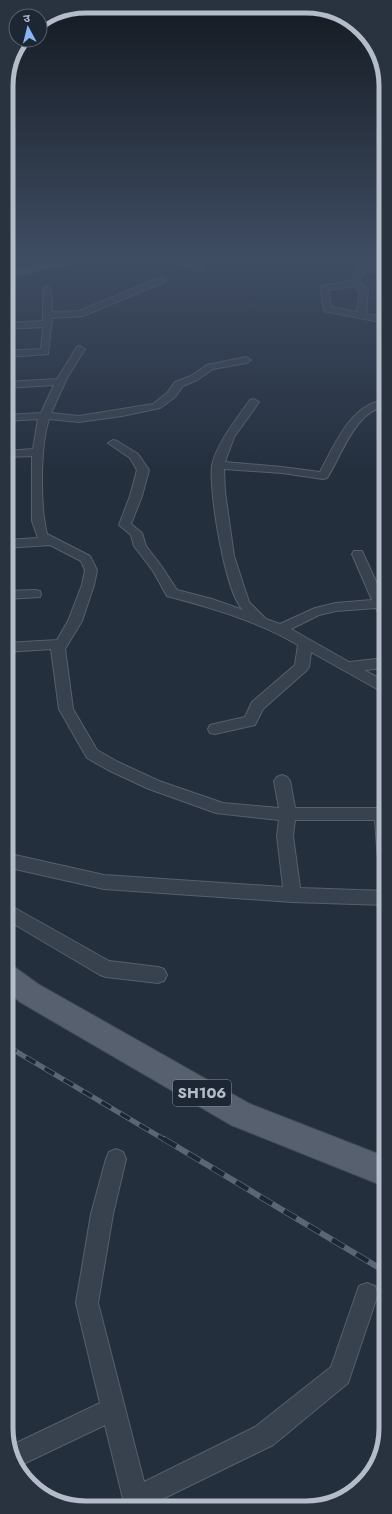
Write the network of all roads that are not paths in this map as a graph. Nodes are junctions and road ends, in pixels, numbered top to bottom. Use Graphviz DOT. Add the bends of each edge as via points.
graph roads {
  1 [pos="47,330"];
  2 [pos="80,349"];
  3 [pos="13,354"];
  4 [pos="246,360"];
  5 [pos="60,382"];
  6 [pos="13,385"];
  7 [pos="254,402"];
  8 [pos="379,404"];
  9 [pos="45,416"];
  10 [pos="13,418"];
  11 [pos="113,443"];
  12 [pos="38,452"];
  13 [pos="13,454"];
  14 [pos="218,464"];
  15 [pos="55,541"];
  16 [pos="13,544"];
  17 [pos="358,554"];
  18 [pos="35,594"];
  19 [pos="13,595"];
  20 [pos="379,601"];
  21 [pos="379,603"];
  22 [pos="261,622"];
  23 [pos="281,629"];
  24 [pos="304,642"];
  25 [pos="61,644"];
  26 [pos="13,647"];
  27 [pos="379,664"];
  28 [pos="347,667"];
  29 [pos="379,685"];
  30 [pos="215,730"];
  31 [pos="282,781"];
  32 [pos="288,814"];
  33 [pos="379,814"];
  34 [pos="13,862"];
  35 [pos="292,895"];
  36 [pos="379,898"];
  37 [pos="13,916"];
  38 [pos="158,975"];
  39 [pos="13,981"];
  40 [pos="116,1159"];
  41 [pos="379,1169"];
  42 [pos="367,1294"];
  43 [pos="113,1409"];
  44 [pos="18,1454"];
  45 [pos="136,1501"];
  46 [pos="141,1501"];
  1 -- 3 [label="street" via="45,352"];
  2 -- 5 [label="street"];
  4 -- 9 [label="street" via="210,367 179,384 171,395 156,406 79,418"];
  5 -- 6 [label="street"];
  5 -- 9 [label="street"];
  7 -- 14 [label="street" via="229,437"];
  8 -- 14 [label="street" via="351,425 323,476"];
  9 -- 10 [label="street"];
  9 -- 12 [label="street"];
  11 -- 22 [label="street" via="134,456 143,470 125,525 136,532 140,546 172,593 207,602"];
  12 -- 13 [label="street"];
  12 -- 15 [label="street" via="38,521 42,536"];
  14 -- 22 [label="street" via="219,492 228,556 243,603"];
  15 -- 16 [label="street"];
  15 -- 25 [label="street" via="86,559 91,570 75,621"];
  17 -- 20 [label="street"];
  18 -- 19 [label="street"];
  21 -- 23 [label="street" via="336,607 315,612"];
  22 -- 23 [label="street"];
  23 -- 24 [label="street"];
  24 -- 28 [label="street"];
  24 -- 30 [label="street" via="302,668 257,706 250,721"];
  25 -- 26 [label="street"];
  25 -- 32 [label="street" via="58,649 60,679 66,709 92,754 154,785 222,809"];
  27 -- 28 [label="street"];
  28 -- 29 [label="street"];
  31 -- 32 [label="street"];
  32 -- 33 [label="street"];
  32 -- 35 [label="street" via="285,836"];
  34 -- 35 [label="street" via="104,882"];
  35 -- 36 [label="street"];
  37 -- 38 [label="street" via="106,969"];
  39 -- 41 [label="main road, SH106" via="241,1115"];
  40 -- 43 [label="street" via="102,1214 87,1303"];
  42 -- 46 [label="street" via="340,1375 264,1436"];
  43 -- 44 [label="street"];
  43 -- 45 [label="street"];
}
